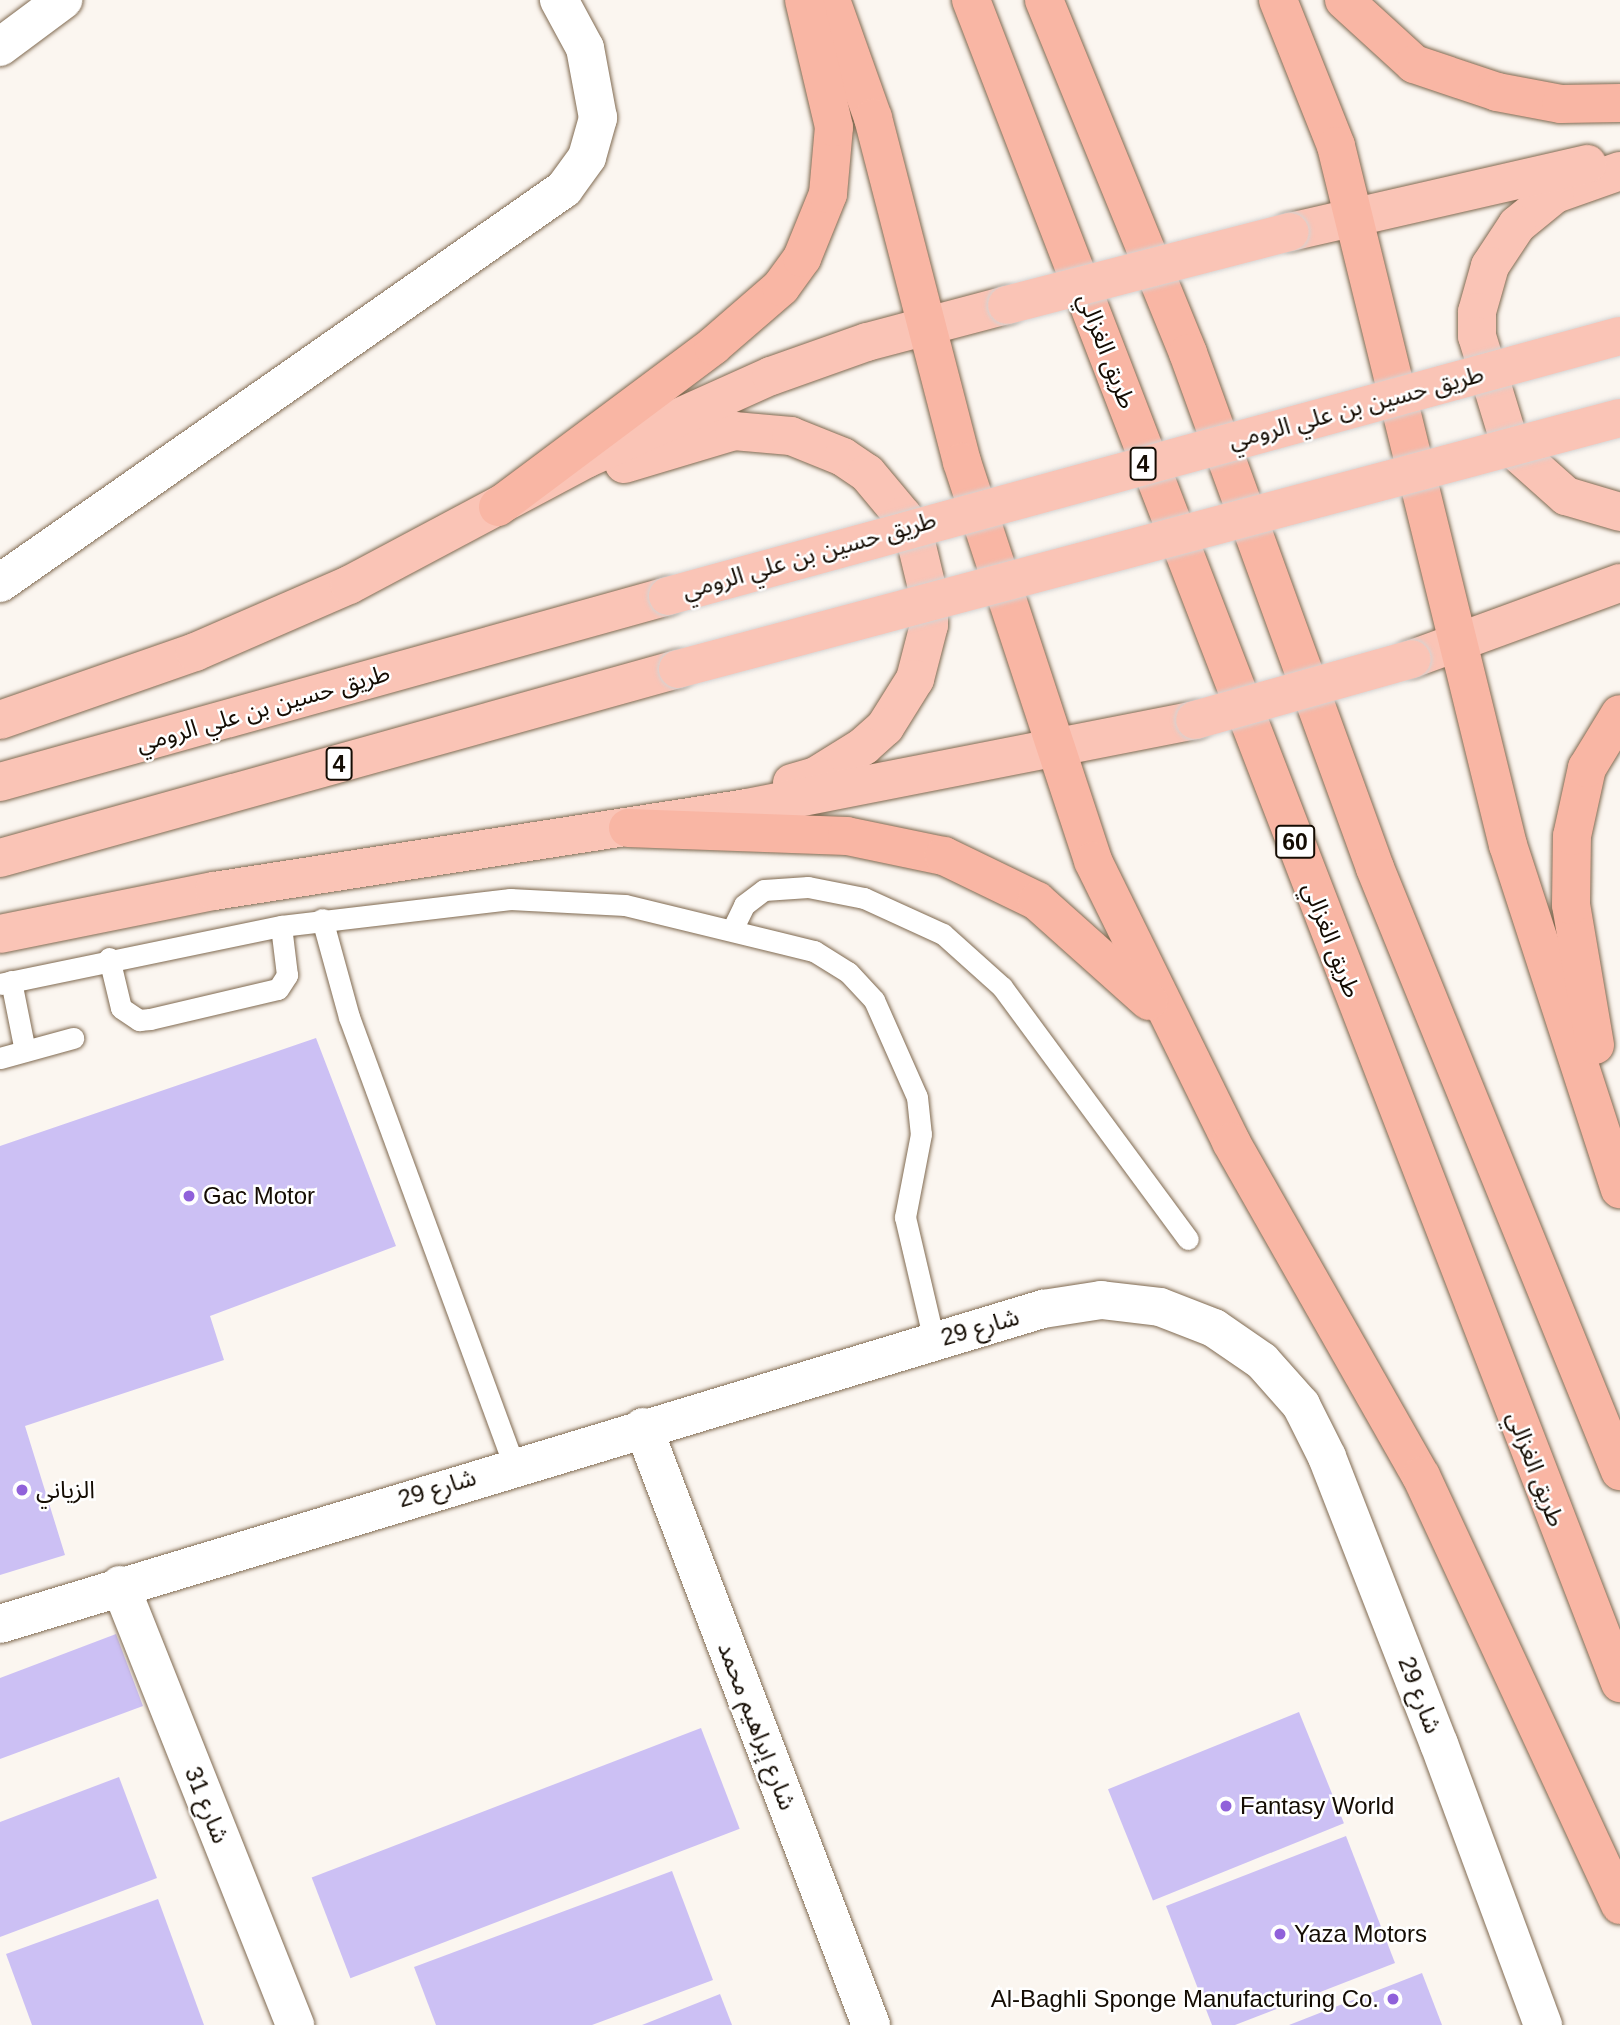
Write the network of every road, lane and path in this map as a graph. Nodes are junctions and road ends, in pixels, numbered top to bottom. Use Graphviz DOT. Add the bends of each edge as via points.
graph roads {
  1 [pos="63,0"];
  2 [pos="559,0"];
  3 [pos="804,0"];
  4 [pos="831,0"];
  5 [pos="971,0"];
  6 [pos="1044,0"];
  7 [pos="1278,0"];
  8 [pos="1344,0"];
  9 [pos="0,47"];
  10 [pos="1620,103"];
  11 [pos="1620,157"];
  12 [pos="1620,170"];
  13 [pos="1355,215"];
  14 [pos="929,326"];
  15 [pos="1620,336"];
  16 [pos="1620,418"];
  17 [pos="498,507"];
  18 [pos="1620,513"];
  19 [pos="0,583"];
  20 [pos="1620,583"];
  21 [pos="1459,640"];
  22 [pos="1620,714"];
  23 [pos="0,719"];
  24 [pos="1055,748"];
  25 [pos="0,782"];
  26 [pos="628,828"];
  27 [pos="0,858"];
  28 [pos="322,919"];
  29 [pos="281,926"];
  30 [pos="732,930"];
  31 [pos="0,934"];
  32 [pos="108,958"];
  33 [pos="5,982"];
  34 [pos="1166,1016"];
  35 [pos="74,1038"];
  36 [pos="25,1051"];
  37 [pos="0,1058"];
  38 [pos="1620,1171"];
  39 [pos="1620,1189"];
  40 [pos="1188,1239"];
  41 [pos="934,1340"];
  42 [pos="643,1427"];
  43 [pos="514,1465"];
  44 [pos="1620,1471"];
  45 [pos="120,1585"];
  46 [pos="0,1624"];
  47 [pos="1620,1683"];
  48 [pos="1620,1905"];
  49 [pos="295,2025"];
  50 [pos="871,2025"];
  51 [pos="1543,2025"];
  1 -- 9 [label="street"];
  2 -- 19 [label="street" via="585,48 598,118 587,157 564,189"];
  3 -- 17 [label="highway" via="834,127 828,194 802,258 781,287 713,346"];
  4 -- 14 [label="highway" via="873,118"];
  5 -- 47 [label="highway, طريق الغزالي / 60"];
  6 -- 44 [label="highway" via="1188,353 1376,868"];
  7 -- 13 [label="highway" via="1313,83"];
  8 -- 10 [label="highway" via="1414,64 1497,92 1561,104"];
  11 -- 13 [label="highway"];
  12 -- 18 [label="highway" via="1555,194 1517,225 1490,266 1477,312 1477,336 1511,447 1566,496"];
  13 -- 14 [label="highway, bridge"];
  13 -- 21 [label="highway"];
  14 -- 17 [label="highway" via="855,346 690,411"];
  14 -- 24 [label="highway" via="962,462"];
  15 -- 25 [label="highway, طريق حسين بن علي الرومي / 4, bridge"];
  16 -- 27 [label="highway, 4, bridge" via="678,669"];
  17 -- 23 [label="highway" via="349,585 195,652"];
  17 -- 26 [label="highway" via="706,436 763,432 818,444 867,473 903,516 916,542 928,587 929,625 915,679 885,727 816,776"];
  20 -- 21 [label="highway"];
  21 -- 24 [label="highway, bridge" via="1412,659 1195,720"];
  21 -- 39 [label="highway" via="1508,845"];
  22 -- 38 [label="highway" via="1587,768 1572,836 1571,905"];
  24 -- 26 [label="highway"];
  24 -- 34 [label="highway" via="1093,861"];
  26 -- 31 [label="highway" via="215,891"];
  26 -- 34 [label="highway" via="847,836 944,856 1037,901"];
  28 -- 29 [label="lane"];
  28 -- 30 [label="lane" via="549,898 625,905"];
  28 -- 43 [label="lane" via="349,1017"];
  29 -- 32 [label="lane"];
  29 -- 32 [label="lane" via="287,975 278,989 150,1019 139,1020 121,1008"];
  30 -- 40 [label="lane" via="752,897 764,890 808,887 864,898 943,934 1002,987"];
  30 -- 41 [label="lane" via="831,960 863,986 883,1015 921,1115 905,1217"];
  32 -- 33 [label="lane"];
  33 -- 36 [label="lane"];
  34 -- 48 [label="highway" via="1421,1476"];
  35 -- 36 [label="lane"];
  36 -- 37 [label="lane"];
  41 -- 42 [label="street, شارع 29"];
  41 -- 51 [label="street, شارع 29" via="1043,1309 1101,1300 1160,1307 1214,1328 1262,1361 1301,1405 1327,1457"];
  42 -- 43 [label="street, شارع 29"];
  42 -- 50 [label="street, شارع إبراهيم محمد"];
  43 -- 45 [label="street, شارع 29"];
  45 -- 46 [label="street, شارع 29"];
  45 -- 49 [label="street, شارع 31"];
}
